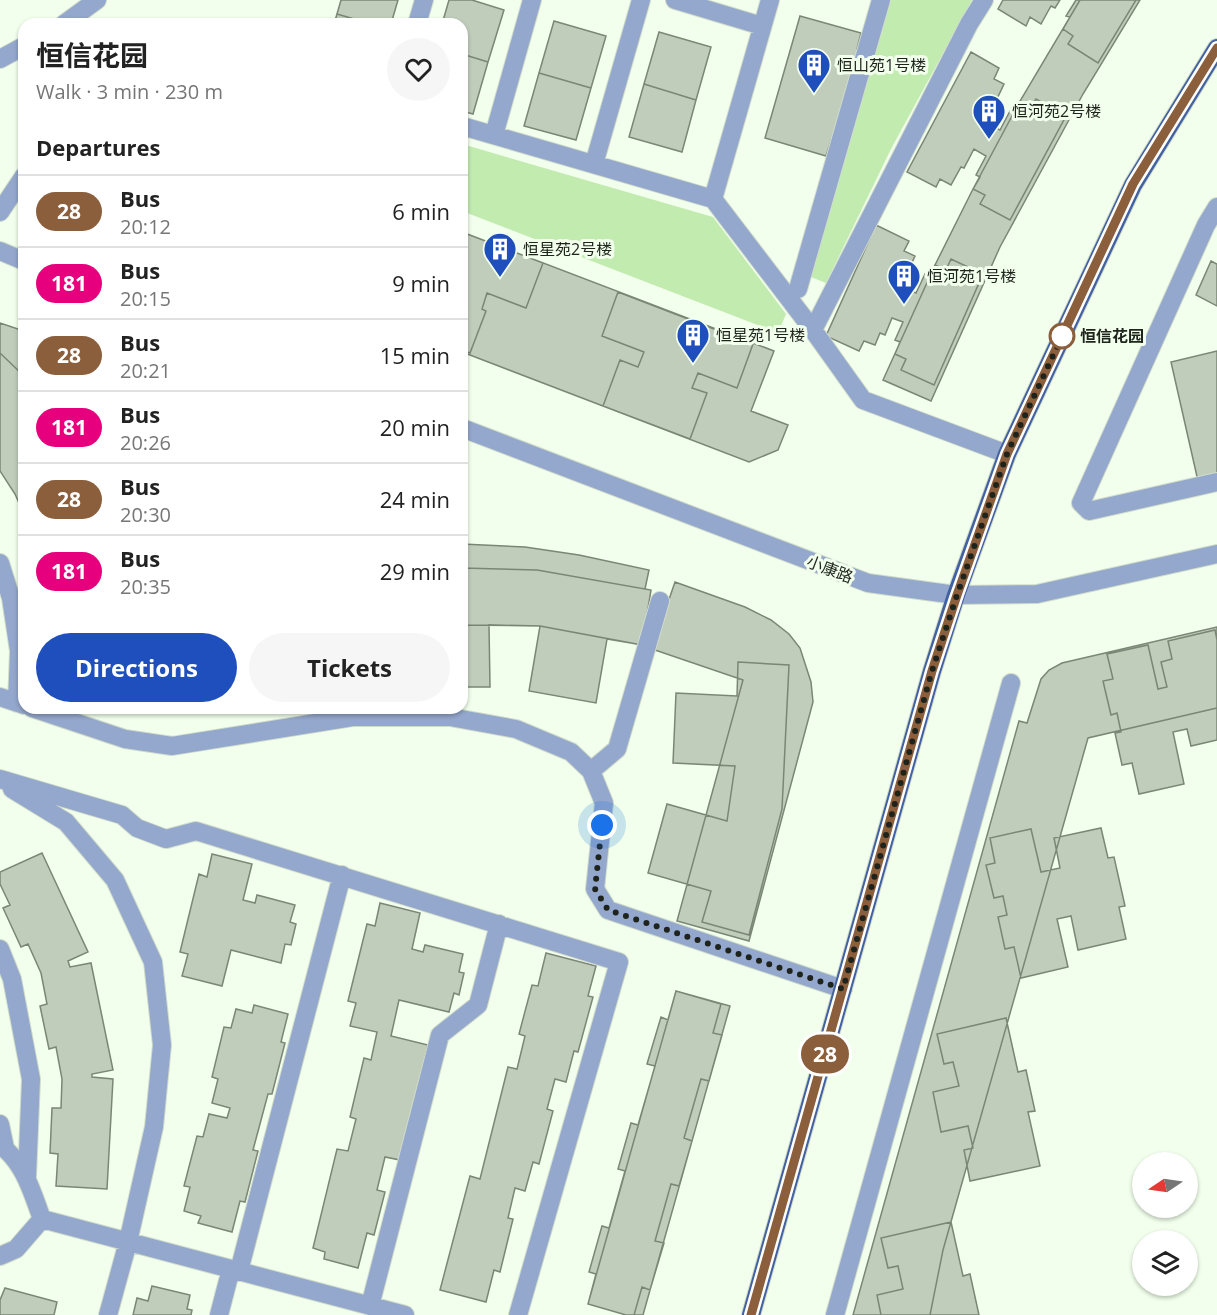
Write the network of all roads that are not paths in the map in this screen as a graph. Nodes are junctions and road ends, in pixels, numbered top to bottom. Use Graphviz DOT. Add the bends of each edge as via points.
graph roads {
  1 [pos="97,0"];
  2 [pos="424,0"];
  3 [pos="641,0"];
  4 [pos="675,0"];
  5 [pos="770,0"];
  6 [pos="881,0"];
  7 [pos="984,0"];
  8 [pos="528,1"];
  9 [pos="72,18"];
  10 [pos="419,18"];
  11 [pos="762,26"];
  12 [pos="1217,48"];
  13 [pos="18,49"];
  14 [pos="0,59"];
  15 [pos="468,128"];
  16 [pos="494,135"];
  17 [pos="594,164"];
  18 [pos="18,185"];
  19 [pos="713,199"];
  20 [pos="1217,207"];
  21 [pos="0,212"];
  22 [pos="1212,227"];
  23 [pos="0,251"];
  24 [pos="18,258"];
  25 [pos="798,290"];
  26 [pos="813,330"];
  27 [pos="468,430"];
  28 [pos="1007,454"];
  29 [pos="1217,482"];
  30 [pos="1217,554"];
  31 [pos="0,563"];
  32 [pos="957,595"];
  33 [pos="660,601"];
  34 [pos="18,644"];
  35 [pos="1011,683"];
  36 [pos="51,714"];
  37 [pos="591,771"];
  38 [pos="0,780"];
  39 [pos="342,875"];
  40 [pos="499,924"];
  41 [pos="0,949"];
  42 [pos="843,989"];
  43 [pos="0,1124"];
  44 [pos="3,1146"];
  45 [pos="27,1177"];
  46 [pos="42,1219"];
  47 [pos="128,1242"];
  48 [pos="0,1256"];
  49 [pos="235,1270"];
  50 [pos="358,1307"];
  51 [pos="108,1315"];
  52 [pos="219,1315"];
  53 [pos="405,1315"];
  54 [pos="518,1315"];
  55 [pos="751,1315"];
  56 [pos="835,1315"];
  1 -- 9 [label="street"];
  2 -- 10 [label="street"];
  3 -- 17 [label="street"];
  4 -- 11 [label="street"];
  5 -- 11 [label="street"];
  6 -- 25 [label="street"];
  7 -- 26 [label="street"];
  8 -- 16 [label="street"];
  11 -- 19 [label="street"];
  12 -- 28 [label="main road" via="1133,184"];
  13 -- 14 [label="street"];
  15 -- 16 [label="street"];
  16 -- 17 [label="street"];
  17 -- 19 [label="street"];
  18 -- 21 [label="street"];
  19 -- 26 [label="street"];
  20 -- 22 [label="street"];
  22 -- 29 [label="street" via="1081,503 1089,511"];
  23 -- 24 [label="street"];
  26 -- 28 [label="street" via="863,400"];
  27 -- 32 [label="street, 小康路" via="868,583"];
  28 -- 32 [label="main road"];
  30 -- 32 [label="street, 小康路" via="1037,594"];
  31 -- 34 [label="street" via="11,598"];
  32 -- 42 [label="main road"];
  33 -- 37 [label="street" via="617,749"];
  35 -- 56 [label="street"];
  36 -- 37 [label="street" via="125,739 172,746 353,717 450,717 516,729 571,752"];
  37 -- 42 [label="street" via="604,803 595,889 608,910"];
  38 -- 39 [label="street" via="122,815 136,828 166,839 196,831"];
  38 -- 47 [label="street" via="66,822 115,880 153,962 162,1045 154,1126"];
  39 -- 40 [label="street"];
  39 -- 49 [label="street"];
  40 -- 50 [label="street" via="478,1005 440,1035"];
  40 -- 54 [label="street" via="619,962"];
  41 -- 45 [label="street" via="12,979 31,1079"];
  42 -- 55 [label="main road"];
  43 -- 44 [label="street"];
  44 -- 45 [label="street"];
  45 -- 46 [label="street"];
  46 -- 47 [label="street"];
  46 -- 48 [label="street" via="16,1249"];
  47 -- 49 [label="street"];
  47 -- 51 [label="street"];
  49 -- 50 [label="street"];
  49 -- 52 [label="street"];
  50 -- 53 [label="street"];
}
